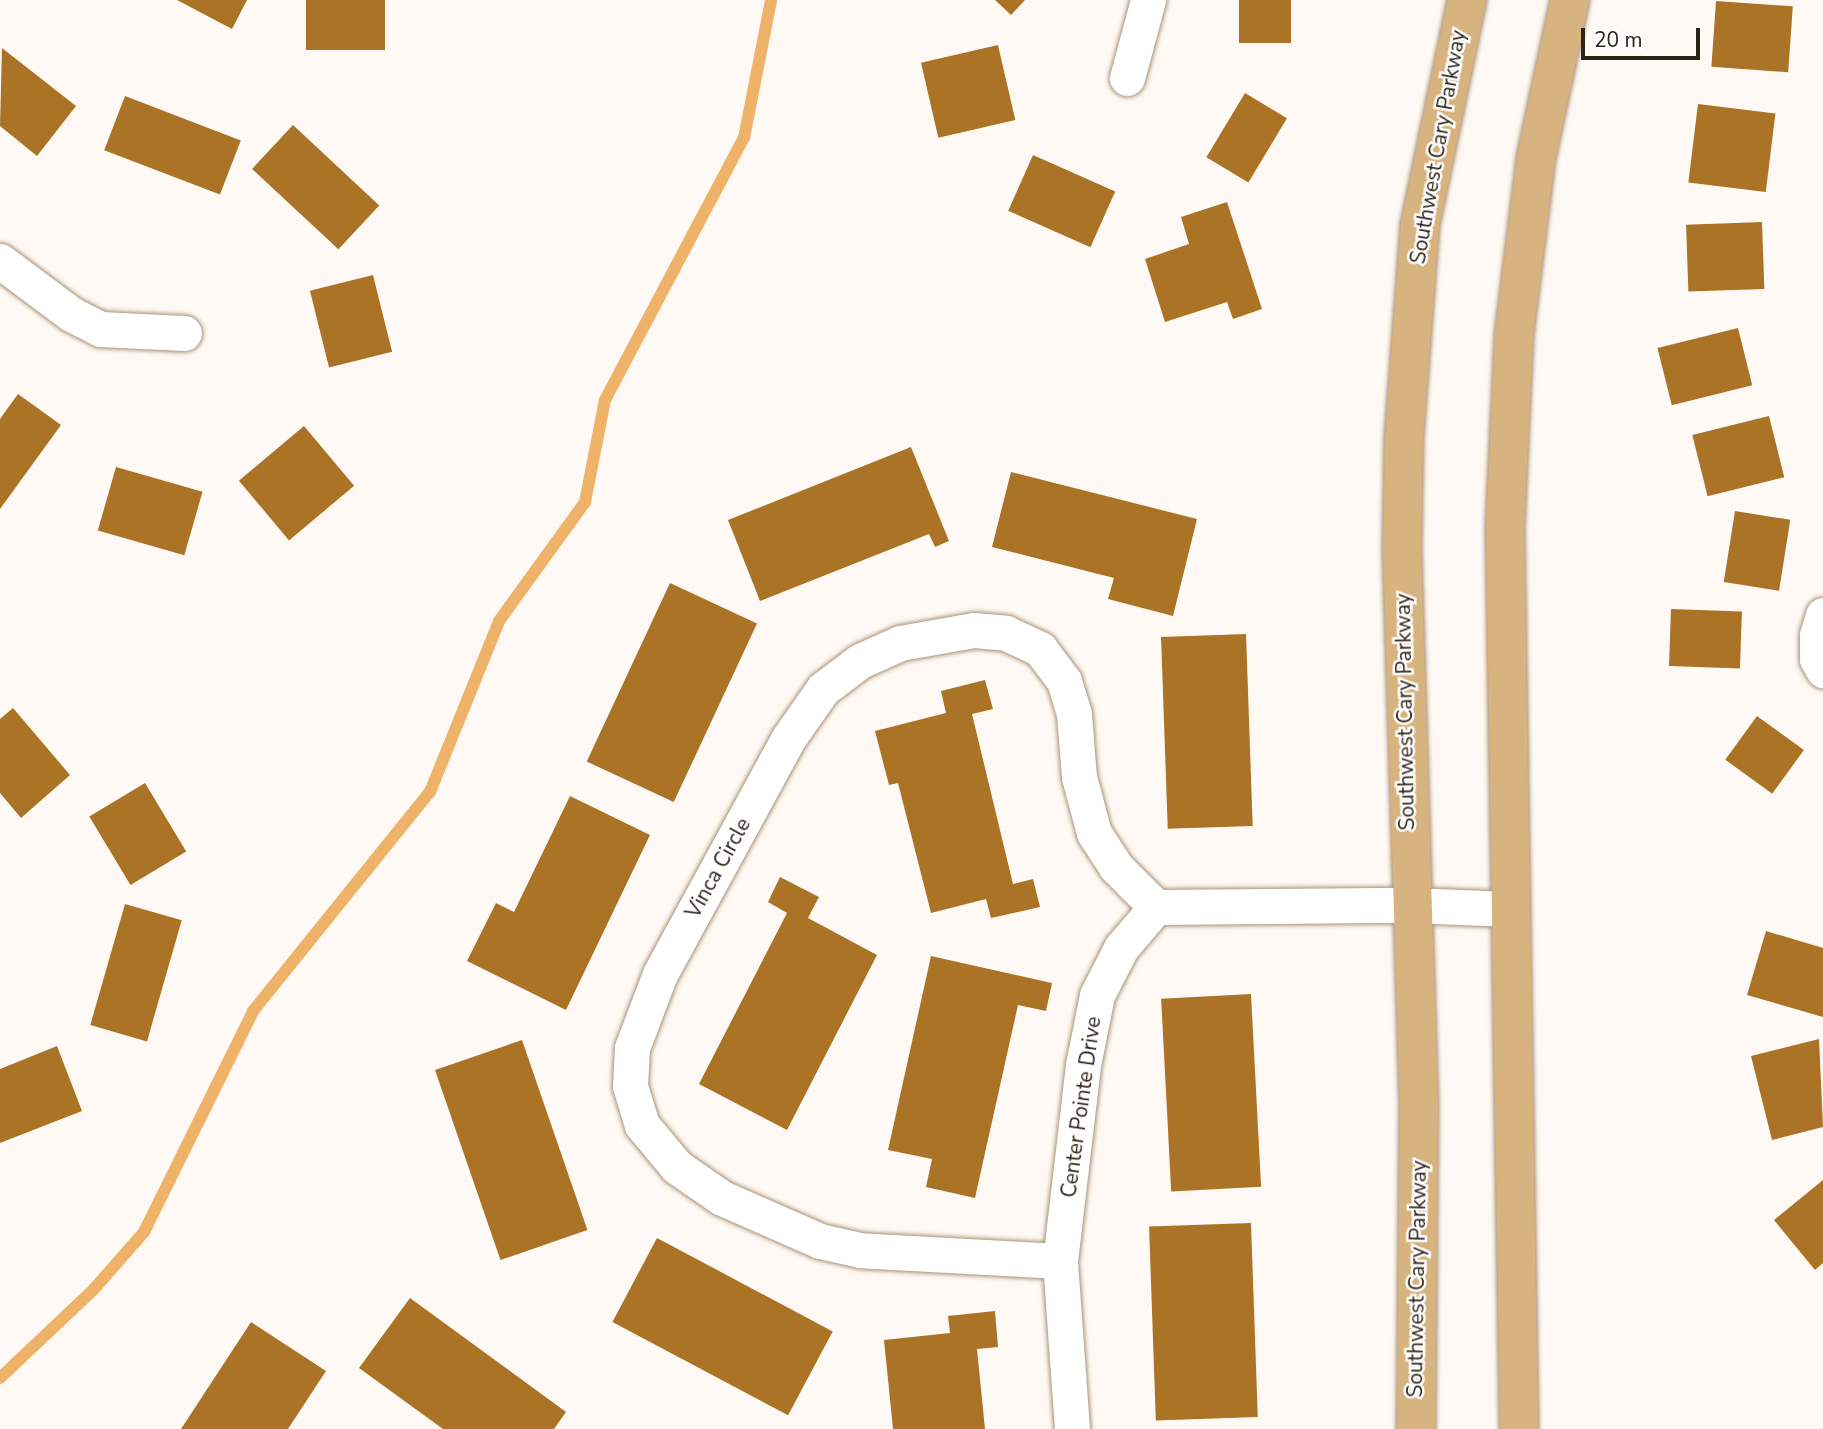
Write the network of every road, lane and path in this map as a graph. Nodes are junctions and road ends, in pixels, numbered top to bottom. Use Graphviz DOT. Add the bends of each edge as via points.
graph roads {
  1 [pos="1148,0"];
  2 [pos="1466,0"];
  3 [pos="1570,0"];
  4 [pos="1127,78"];
  5 [pos="0,261"];
  6 [pos="184,333"];
  7 [pos="1823,615"];
  8 [pos="1823,670"];
  9 [pos="1410,905"];
  10 [pos="1156,907"];
  11 [pos="1511,909"];
  12 [pos="1060,1261"];
  13 [pos="1072,1429"];
  14 [pos="1416,1429"];
  15 [pos="1519,1429"];
  1 -- 4 [label="street"];
  2 -- 9 [label="main road, Southwest Cary Parkway" via="1420,225 1409,323 1402,548"];
  3 -- 11 [label="main road" via="1536,158 1514,335 1505,527"];
  5 -- 6 [label="street" via="71,314 100,329"];
  7 -- 8 [label="street" via="1816,635 1817,659"];
  9 -- 10 [label="street"];
  9 -- 11 [label="street"];
  9 -- 14 [label="main road, Southwest Cary Parkway" via="1419,1109"];
  10 -- 12 [label="street, Center Pointe Drive" via="1121,948 1097,996 1083,1065"];
  10 -- 12 [label="street, Vinca Circle" via="1116,867 1094,833 1079,778 1074,714 1064,681 1040,649 1006,633 974,630 900,643 860,660 823,690 788,739 660,974 632,1048 630,1087 642,1125 677,1167 722,1198 820,1241 860,1250"];
  11 -- 15 [label="main road"];
  12 -- 13 [label="street, Center Pointe Drive"];
}
